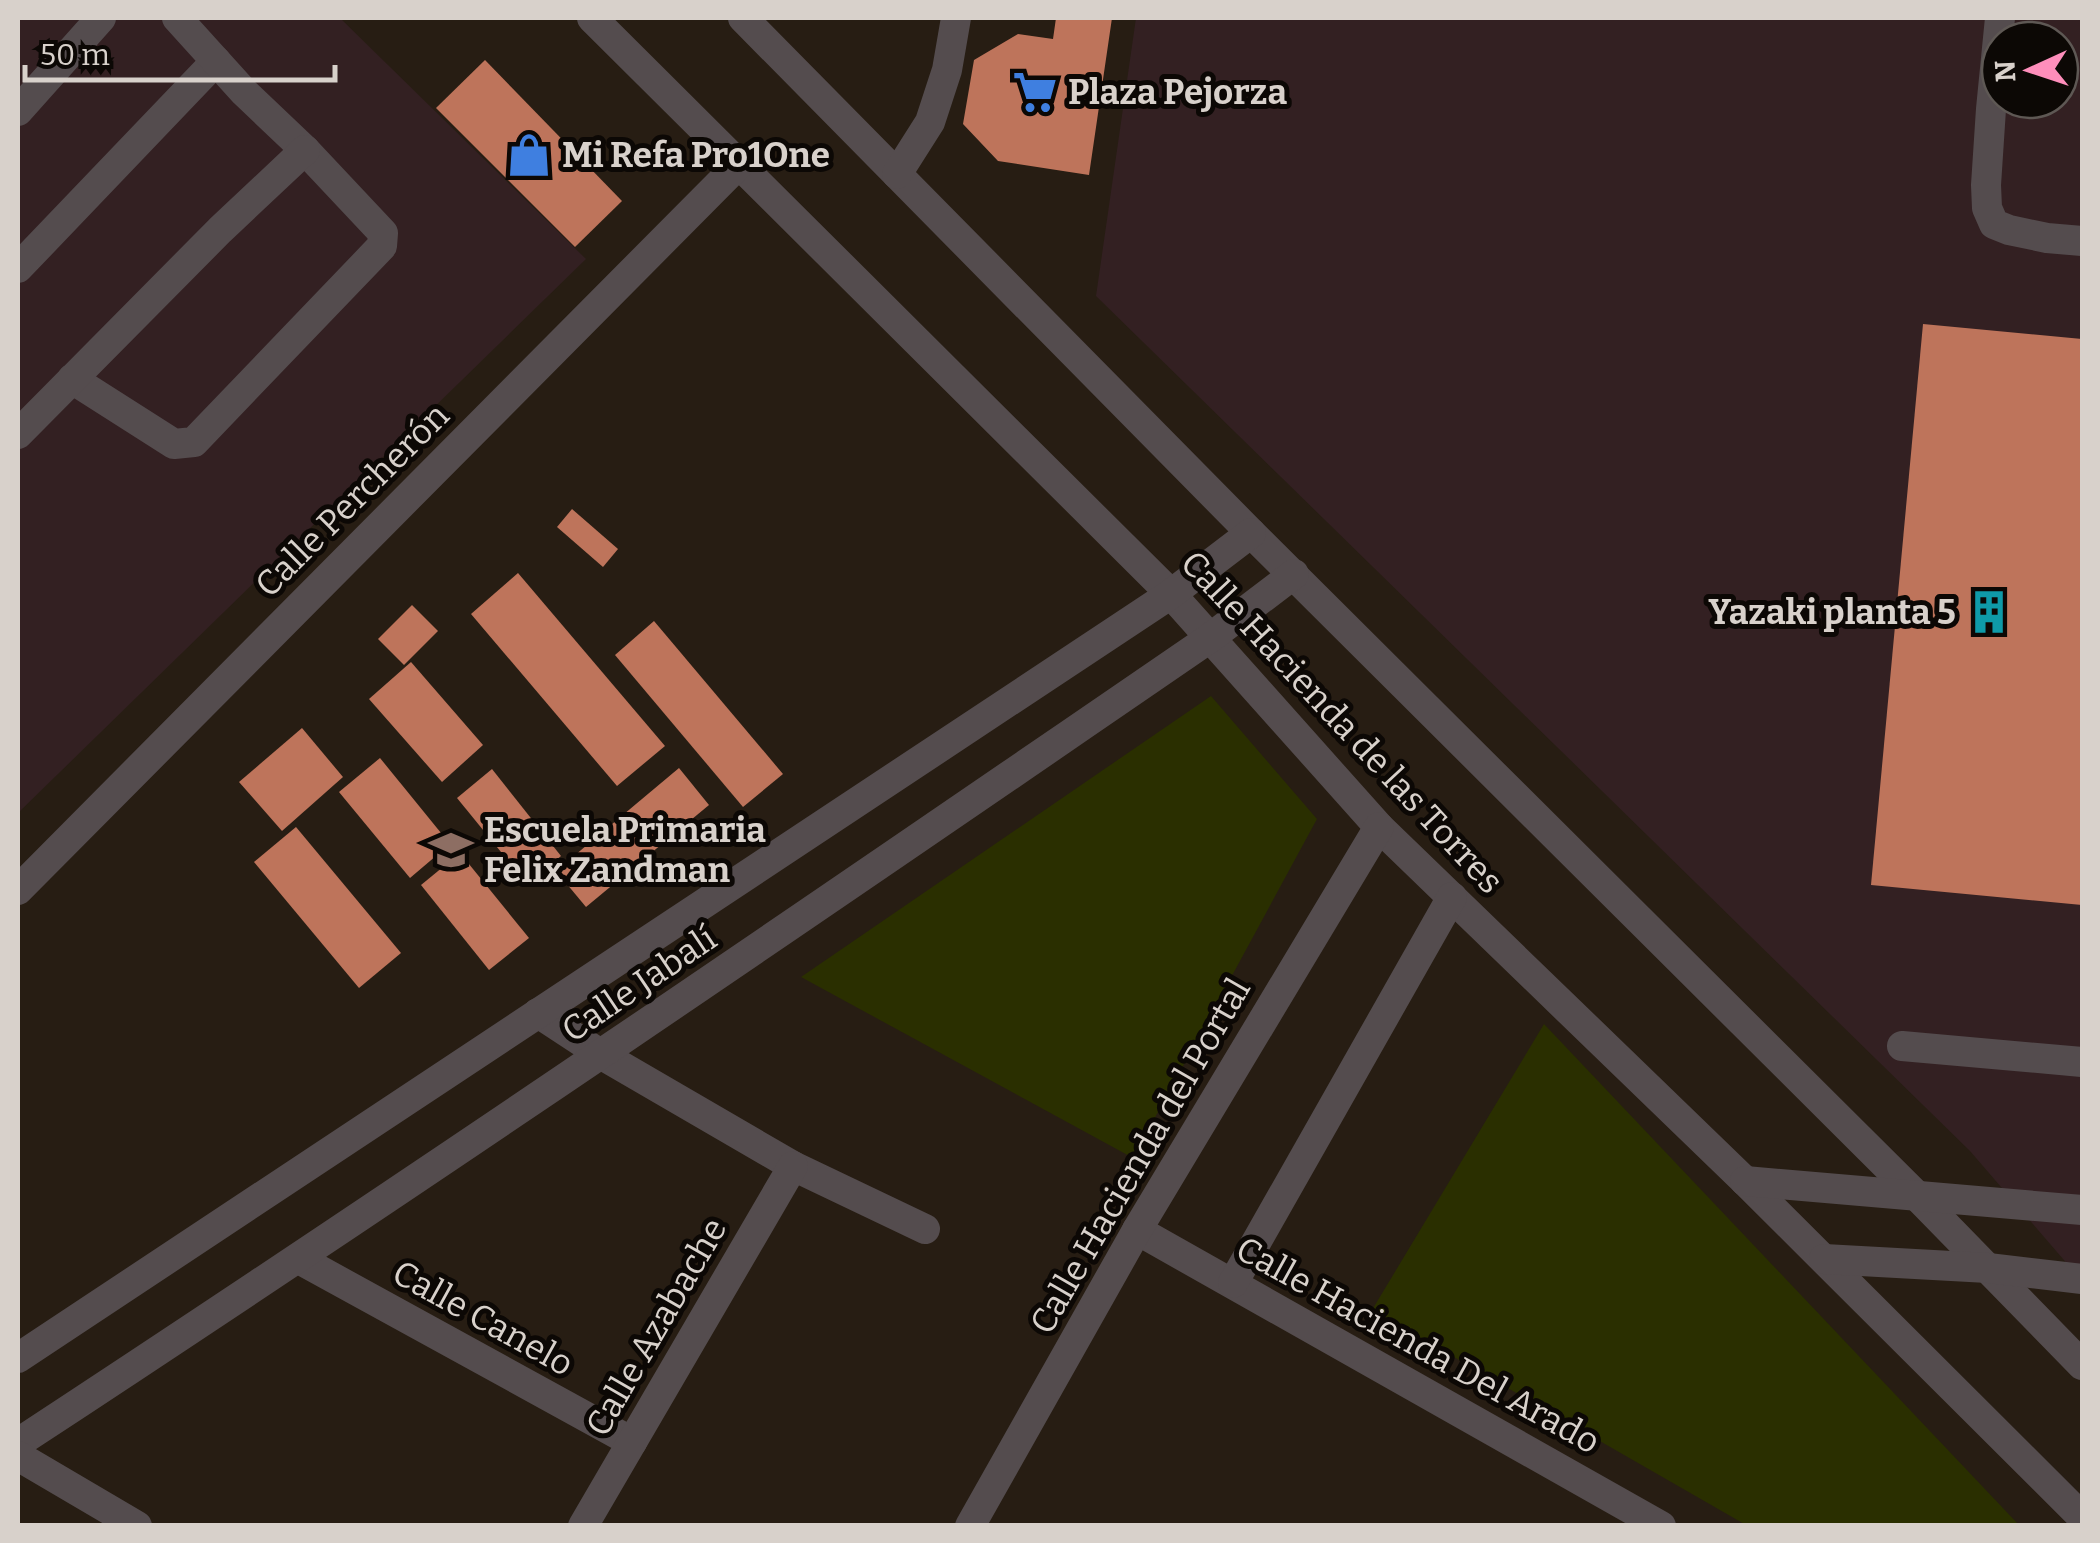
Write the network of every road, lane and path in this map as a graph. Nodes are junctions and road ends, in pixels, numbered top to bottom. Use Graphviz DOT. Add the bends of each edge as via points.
graph roads {
  1 [pos="100,18"];
  2 [pos="177,18"];
  3 [pos="592,18"];
  4 [pos="744,18"];
  5 [pos="956,18"];
  6 [pos="2000,18"];
  7 [pos="216,62"];
  8 [pos="18,111"];
  9 [pos="305,150"];
  10 [pos="740,162"];
  11 [pos="897,174"];
  12 [pos="2082,241"];
  13 [pos="18,268"];
  14 [pos="72,380"];
  15 [pos="18,434"];
  16 [pos="1251,533"];
  17 [pos="1294,574"];
  18 [pos="1171,594"];
  19 [pos="1210,638"];
  20 [pos="1380,827"];
  21 [pos="18,890"];
  22 [pos="1452,898"];
  23 [pos="538,1014"];
  24 [pos="1902,1046"];
  25 [pos="602,1055"];
  26 [pos="2082,1062"];
  27 [pos="793,1166"];
  28 [pos="1745,1181"];
  29 [pos="1919,1198"];
  30 [pos="2082,1210"];
  31 [pos="924,1228"];
  32 [pos="1137,1230"];
  33 [pos="299,1259"];
  34 [pos="1824,1259"];
  35 [pos="1988,1268"];
  36 [pos="2082,1279"];
  37 [pos="1232,1284"];
  38 [pos="18,1358"];
  39 [pos="2082,1365"];
  40 [pos="632,1442"];
  41 [pos="18,1444"];
  42 [pos="18,1456"];
  43 [pos="2082,1517"];
  44 [pos="137,1526"];
  45 [pos="583,1526"];
  46 [pos="970,1526"];
  47 [pos="1661,1526"];
  1 -- 8 [label="street"];
  2 -- 7 [label="street"];
  3 -- 10 [label="street, Calle Hacienda de las Torres"];
  4 -- 11 [label="street, Calle Hacienda de las Torres"];
  5 -- 11 [label="street" via="930,122"];
  6 -- 12 [label="street" via="1987,208 1994,224 2008,230"];
  7 -- 9 [label="street"];
  7 -- 13 [label="street"];
  9 -- 14 [label="street"];
  9 -- 14 [label="street" via="384,233 382,246 194,442 174,444"];
  10 -- 18 [label="street, Calle Hacienda de las Torres"];
  10 -- 21 [label="street, Calle Percherón"];
  11 -- 16 [label="street, Calle Hacienda de las Torres"];
  14 -- 15 [label="street"];
  16 -- 17 [label="street, Calle Hacienda de las Torres"];
  16 -- 18 [label="street, Calle Jabalí"];
  17 -- 19 [label="street, Calle Jabalí"];
  17 -- 29 [label="street, Calle Hacienda de las Torres"];
  18 -- 19 [label="street, Calle Hacienda de las Torres"];
  18 -- 23 [label="street, Calle Jabalí"];
  19 -- 20 [label="street, Calle Hacienda de las Torres"];
  19 -- 25 [label="street, Calle Jabalí"];
  20 -- 22 [label="street, Calle Hacienda de las Torres"];
  20 -- 32 [label="street, Calle Hacienda del Portal"];
  22 -- 28 [label="street, Calle Hacienda de las Torres"];
  22 -- 37 [label="street"];
  23 -- 25 [label="street"];
  23 -- 38 [label="street, Calle Jabalí"];
  24 -- 26 [label="street"];
  25 -- 27 [label="street"];
  25 -- 33 [label="street, Calle Jabalí"];
  27 -- 31 [label="street"];
  27 -- 40 [label="street, Calle Azabache"];
  28 -- 29 [label="street"];
  28 -- 34 [label="street, Calle Hacienda de las Torres"];
  29 -- 30 [label="street"];
  29 -- 35 [label="street, Calle Hacienda de las Torres"];
  32 -- 37 [label="street, Calle Hacienda Del Arado"];
  32 -- 46 [label="street, Calle Hacienda del Portal"];
  33 -- 40 [label="street, Calle Canelo"];
  33 -- 41 [label="street, Calle Jabalí"];
  34 -- 35 [label="street"];
  34 -- 43 [label="street, Calle Hacienda de las Torres"];
  35 -- 36 [label="street"];
  35 -- 39 [label="street, Calle Hacienda de las Torres"];
  37 -- 47 [label="street, Calle Hacienda Del Arado"];
  40 -- 45 [label="street, Calle Azabache"];
  42 -- 44 [label="street"];
}
